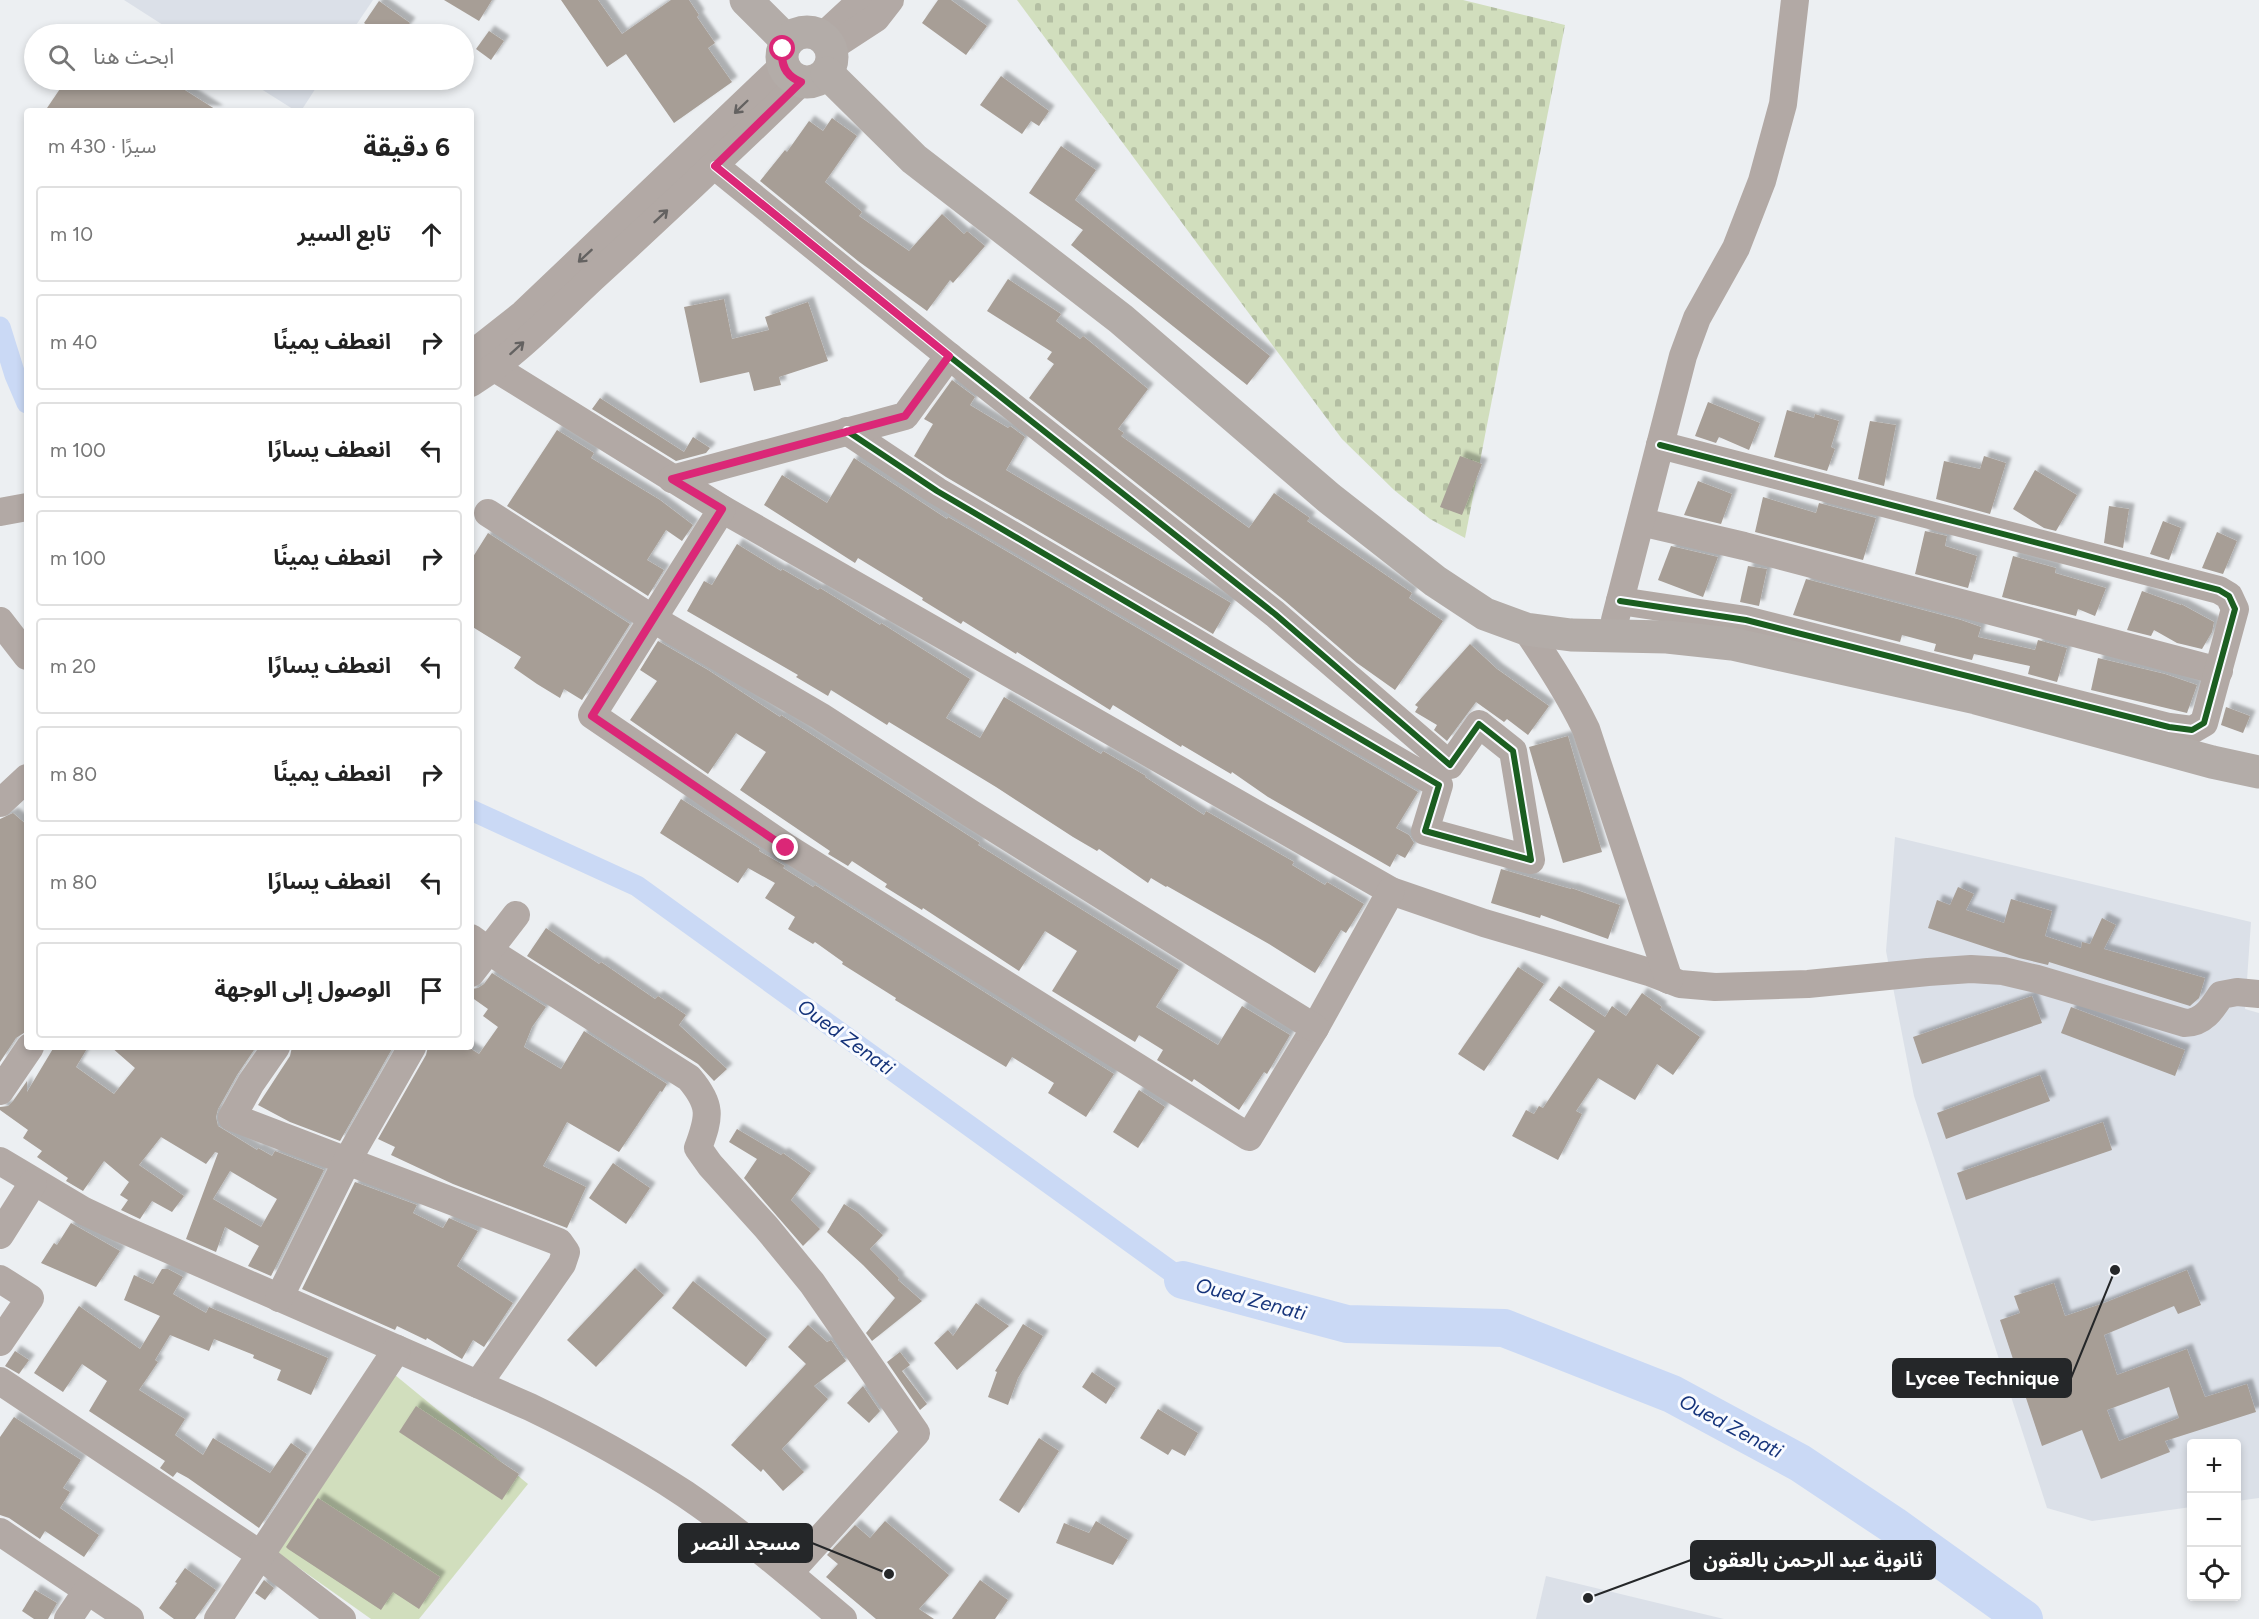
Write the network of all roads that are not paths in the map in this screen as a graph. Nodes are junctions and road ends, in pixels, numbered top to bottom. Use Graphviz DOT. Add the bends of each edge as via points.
graph roads {
  1 [pos="746,0"];
  2 [pos="862,0"];
  3 [pos="890,0"];
  4 [pos="1795,0"];
  5 [pos="808,58"];
  6 [pos="715,166"];
  7 [pos="949,356"];
  8 [pos="482,357"];
  9 [pos="474,376"];
  10 [pos="847,431"];
  11 [pos="1660,445"];
  12 [pos="672,479"];
  13 [pos="722,509"];
  14 [pos="488,513"];
  15 [pos="1641,522"];
  16 [pos="1620,601"];
  17 [pos="653,619"];
  18 [pos="0,621"];
  19 [pos="1526,629"];
  20 [pos="1611,636"];
  21 [pos="24,652"];
  22 [pos="2219,671"];
  23 [pos="2259,772"];
  24 [pos="24,781"];
  25 [pos="0,803"];
  26 [pos="1391,891"];
  27 [pos="516,915"];
  28 [pos="480,945"];
  29 [pos="474,964"];
  30 [pos="1669,980"];
  31 [pos="2259,994"];
  32 [pos="1315,1028"];
  33 [pos="28,1050"];
  34 [pos="274,1050"];
  35 [pos="410,1050"];
  36 [pos="0,1092"];
  37 [pos="0,1161"];
  38 [pos="347,1161"];
  39 [pos="33,1183"];
  40 [pos="0,1235"];
  41 [pos="0,1279"];
  42 [pos="279,1298"];
  43 [pos="0,1342"];
  44 [pos="397,1349"];
  45 [pos="0,1381"];
  46 [pos="477,1384"];
  47 [pos="0,1532"];
  48 [pos="259,1556"];
  49 [pos="789,1573"];
  50 [pos="87,1591"];
  51 [pos="68,1619"];
  52 [pos="130,1619"];
  53 [pos="218,1619"];
  54 [pos="342,1619"];
  55 [pos="843,1619"];
  1 -- 5 [label="main road"];
  2 -- 5 [label="street"];
  3 -- 5 [label="street" via="876,18"];
  4 -- 11 [label="street" via="1783,104 1762,181 1736,248 1697,318"];
  5 -- 6 [label="street"];
  5 -- 8 [label="street, one-way" via="604,238"];
  5 -- 19 [label="main road" via="914,159 1121,319 1329,498 1435,581 1485,614"];
  6 -- 7 [label="street"];
  8 -- 6 [label="street, one-way"];
  7 -- 10 [label="street" via="905,416"];
  7 -- 10 [label="street" via="1275,614 1450,765 1479,724 1513,751 1531,860 1425,831 1439,784 938,491"];
  8 -- 9 [label="street"];
  8 -- 12 [label="street"];
  10 -- 12 [label="street"];
  11 -- 15 [label="street"];
  11 -- 22 [label="street" via="2219,590 2229,596 2235,609"];
  12 -- 13 [label="street"];
  13 -- 17 [label="street"];
  13 -- 26 [label="street"];
  14 -- 17 [label="street"];
  15 -- 16 [label="street"];
  15 -- 22 [label="street"];
  16 -- 20 [label="street"];
  16 -- 22 [label="street" via="1746,620 2192,730 2204,723"];
  17 -- 32 [label="street" via="820,716"];
  17 -- 32 [label="street" via="592,716 786,848 1249,1137"];
  18 -- 21 [label="street"];
  19 -- 20 [label="main road"];
  19 -- 30 [label="street" via="1552,666 1586,729"];
  20 -- 23 [label="main road" via="1732,644 1976,698"];
  24 -- 25 [label="street"];
  26 -- 30 [label="street"];
  26 -- 32 [label="street"];
  27 -- 28 [label="street"];
  28 -- 29 [label="street"];
  28 -- 49 [label="street" via="689,1078 708,1109 707,1126 698,1148 812,1283 916,1433"];
  30 -- 31 [label="street" via="1715,987 1808,984 1971,969 2003,971 2185,1023 2204,1018 2221,995"];
  33 -- 36 [label="street"];
  34 -- 38 [label="street" via="232,1117"];
  35 -- 38 [label="street"];
  37 -- 39 [label="street"];
  38 -- 42 [label="street"];
  38 -- 46 [label="street" via="559,1242 566,1252 562,1264"];
  39 -- 40 [label="street"];
  39 -- 42 [label="street" via="122,1229"];
  41 -- 43 [label="street" via="30,1298"];
  42 -- 44 [label="street"];
  44 -- 46 [label="street"];
  44 -- 48 [label="street"];
  45 -- 48 [label="street"];
  46 -- 49 [label="street" via="588,1435 633,1461 687,1496"];
  47 -- 50 [label="street"];
  48 -- 53 [label="street"];
  48 -- 54 [label="street"];
  49 -- 55 [label="street"];
  50 -- 51 [label="street"];
  50 -- 52 [label="street"];
}
